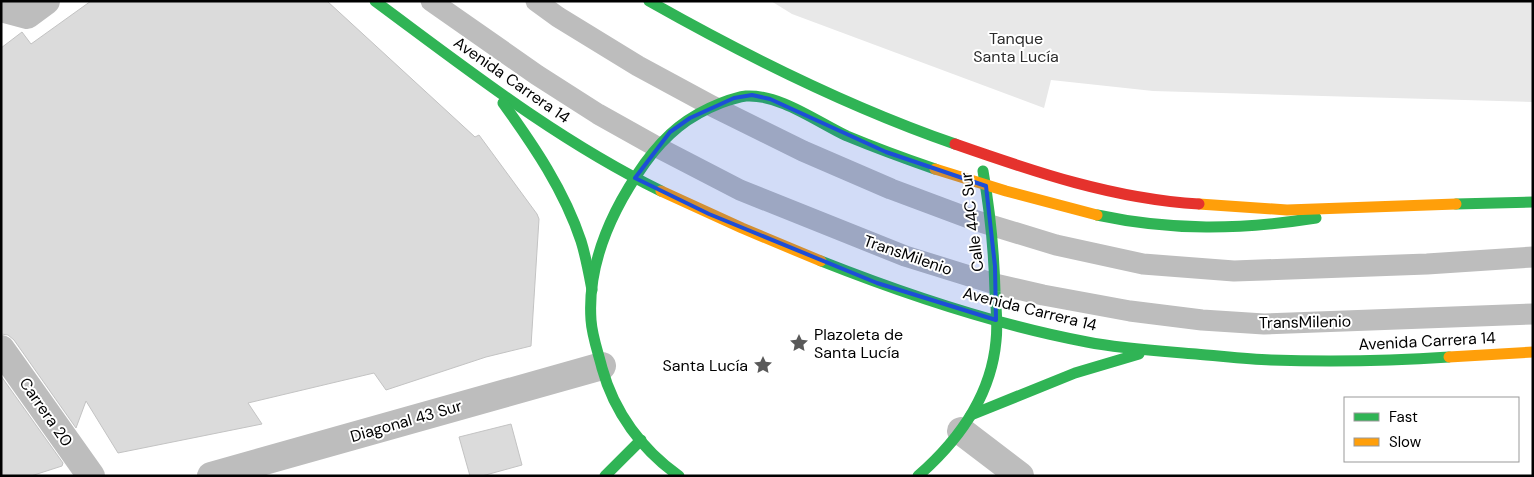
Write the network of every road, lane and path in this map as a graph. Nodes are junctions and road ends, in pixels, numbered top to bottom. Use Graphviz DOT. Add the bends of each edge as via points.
graph roads {
  1 [pos="46,1"];
  2 [pos="375,1"];
  3 [pos="431,1"];
  4 [pos="536,1"];
  5 [pos="649,1"];
  6 [pos="1,8"];
  7 [pos="492,88"];
  8 [pos="712,106"];
  9 [pos="657,147"];
  10 [pos="979,153"];
  11 [pos="634,178"];
  12 [pos="986,186"];
  13 [pos="1533,202"];
  14 [pos="1380,207"];
  15 [pos="992,225"];
  16 [pos="1533,257"];
  17 [pos="995,284"];
  18 [pos="592,290"];
  19 [pos="1533,314"];
  20 [pos="996,320"];
  21 [pos="1,349"];
  22 [pos="1155,351"];
  23 [pos="1533,352"];
  24 [pos="602,366"];
  25 [pos="966,423"];
  26 [pos="640,440"];
  27 [pos="676,475"];
  28 [pos="91,476"];
  29 [pos="211,476"];
  30 [pos="604,476"];
  31 [pos="918,476"];
  32 [pos="1020,476"];
  1 -- 6 [label="street" via="27,15"];
  2 -- 7 [label="main road, Avenida Carrera 14"];
  3 -- 9 [label="lane, TransMilenio" via="537,75"];
  4 -- 8 [label="lane" via="638,66"];
  5 -- 10 [label="main road" via="830,96"];
  7 -- 11 [label="main road, Avenida Carrera 14"];
  7 -- 18 [label="main road" via="560,189 582,242"];
  8 -- 9 [label="main road" via="670,132"];
  8 -- 12 [label="main road" via="734,98 770,99 886,152"];
  8 -- 15 [label="lane" via="882,186"];
  9 -- 11 [label="main road"];
  9 -- 17 [label="lane, TransMilenio" via="740,190 816,221 906,256"];
  10 -- 12 [label="main road, Calle 44C Sur"];
  10 -- 14 [label="main road" via="1073,183 1180,203 1288,210"];
  11 -- 18 [label="main road" via="617,205 601,247"];
  11 -- 20 [label="main road, Avenida Carrera 14" via="709,214 877,283"];
  12 -- 14 [label="main road" via="1100,216 1177,227 1256,226"];
  12 -- 15 [label="main road, Calle 44C Sur"];
  13 -- 14 [label="main road"];
  15 -- 16 [label="lane" via="1056,245 1143,264 1234,271"];
  15 -- 17 [label="main road, Calle 44C Sur"];
  17 -- 19 [label="lane, TransMilenio" via="1130,312 1264,324"];
  17 -- 20 [label="main road, Calle 44C Sur"];
  18 -- 24 [label="main road" via="591,324"];
  20 -- 22 [label="main road, Avenida Carrera 14" via="1073,340"];
  20 -- 25 [label="main road, Calle 44C Sur" via="993,360 981,397"];
  21 -- 28 [label="street, Carrera 20"];
  22 -- 23 [label="main road, Avenida Carrera 14" via="1270,360 1346,361"];
  22 -- 25 [label="main road" via="1108,361 1066,376"];
  24 -- 26 [label="main road" via="615,401"];
  24 -- 29 [label="street, Diagonal 43 Sur"];
  25 -- 31 [label="main road, Calle 44C Sur" via="938,459"];
  25 -- 32 [label="street"];
  26 -- 27 [label="main road"];
  26 -- 30 [label="main road"];
}
